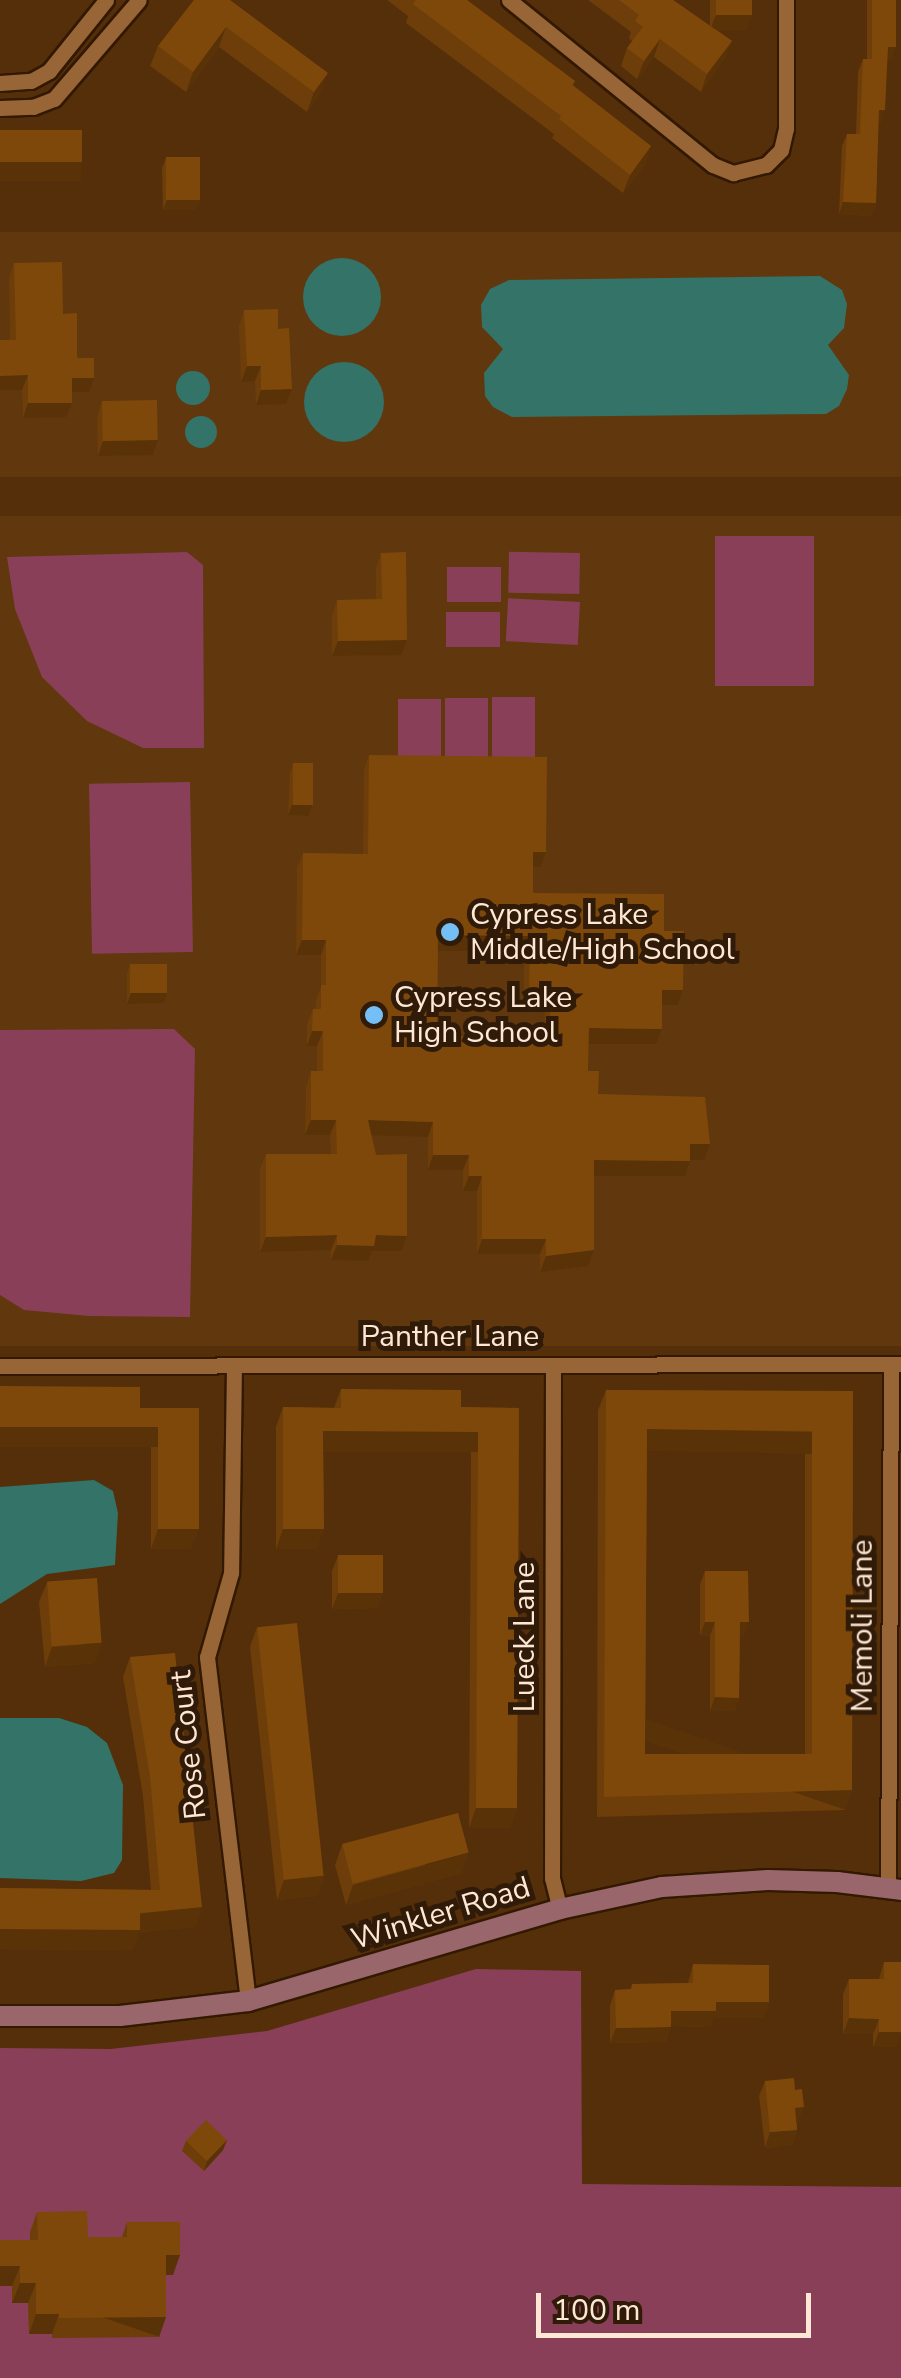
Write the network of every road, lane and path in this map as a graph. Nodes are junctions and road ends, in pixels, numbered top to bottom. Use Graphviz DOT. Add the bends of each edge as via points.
graph roads {
  1 [pos="106,0"];
  2 [pos="139,0"];
  3 [pos="508,0"];
  4 [pos="786,0"];
  5 [pos="0,83"];
  6 [pos="0,108"];
  7 [pos="896,1364"];
  8 [pos="234,1365"];
  9 [pos="553,1365"];
  10 [pos="0,1366"];
  11 [pos="896,1647"];
  12 [pos="894,1889"];
  13 [pos="560,1909"];
  14 [pos="248,2001"];
  15 [pos="0,2016"];
  1 -- 5 [label="street" via="50,71 31,81"];
  2 -- 6 [label="street" via="54,100"];
  3 -- 4 [label="street" via="713,165 732,173 766,165 780,150 786,129"];
  7 -- 9 [label="street, Panther Lane"];
  7 -- 11 [label="street, Memoli Lane"];
  8 -- 9 [label="street, Panther Lane"];
  8 -- 10 [label="street, Panther Lane"];
  8 -- 14 [label="street, Rose Court" via="232,1574 207,1658"];
  9 -- 13 [label="street, Lueck Lane" via="552,1878"];
  11 -- 12 [label="street, Memoli Lane"];
  12 -- 13 [label="street, Winkler Road" via="720,1882"];
  13 -- 14 [label="street, Winkler Road"];
  14 -- 15 [label="street, Winkler Road" via="120,2016"];
}
